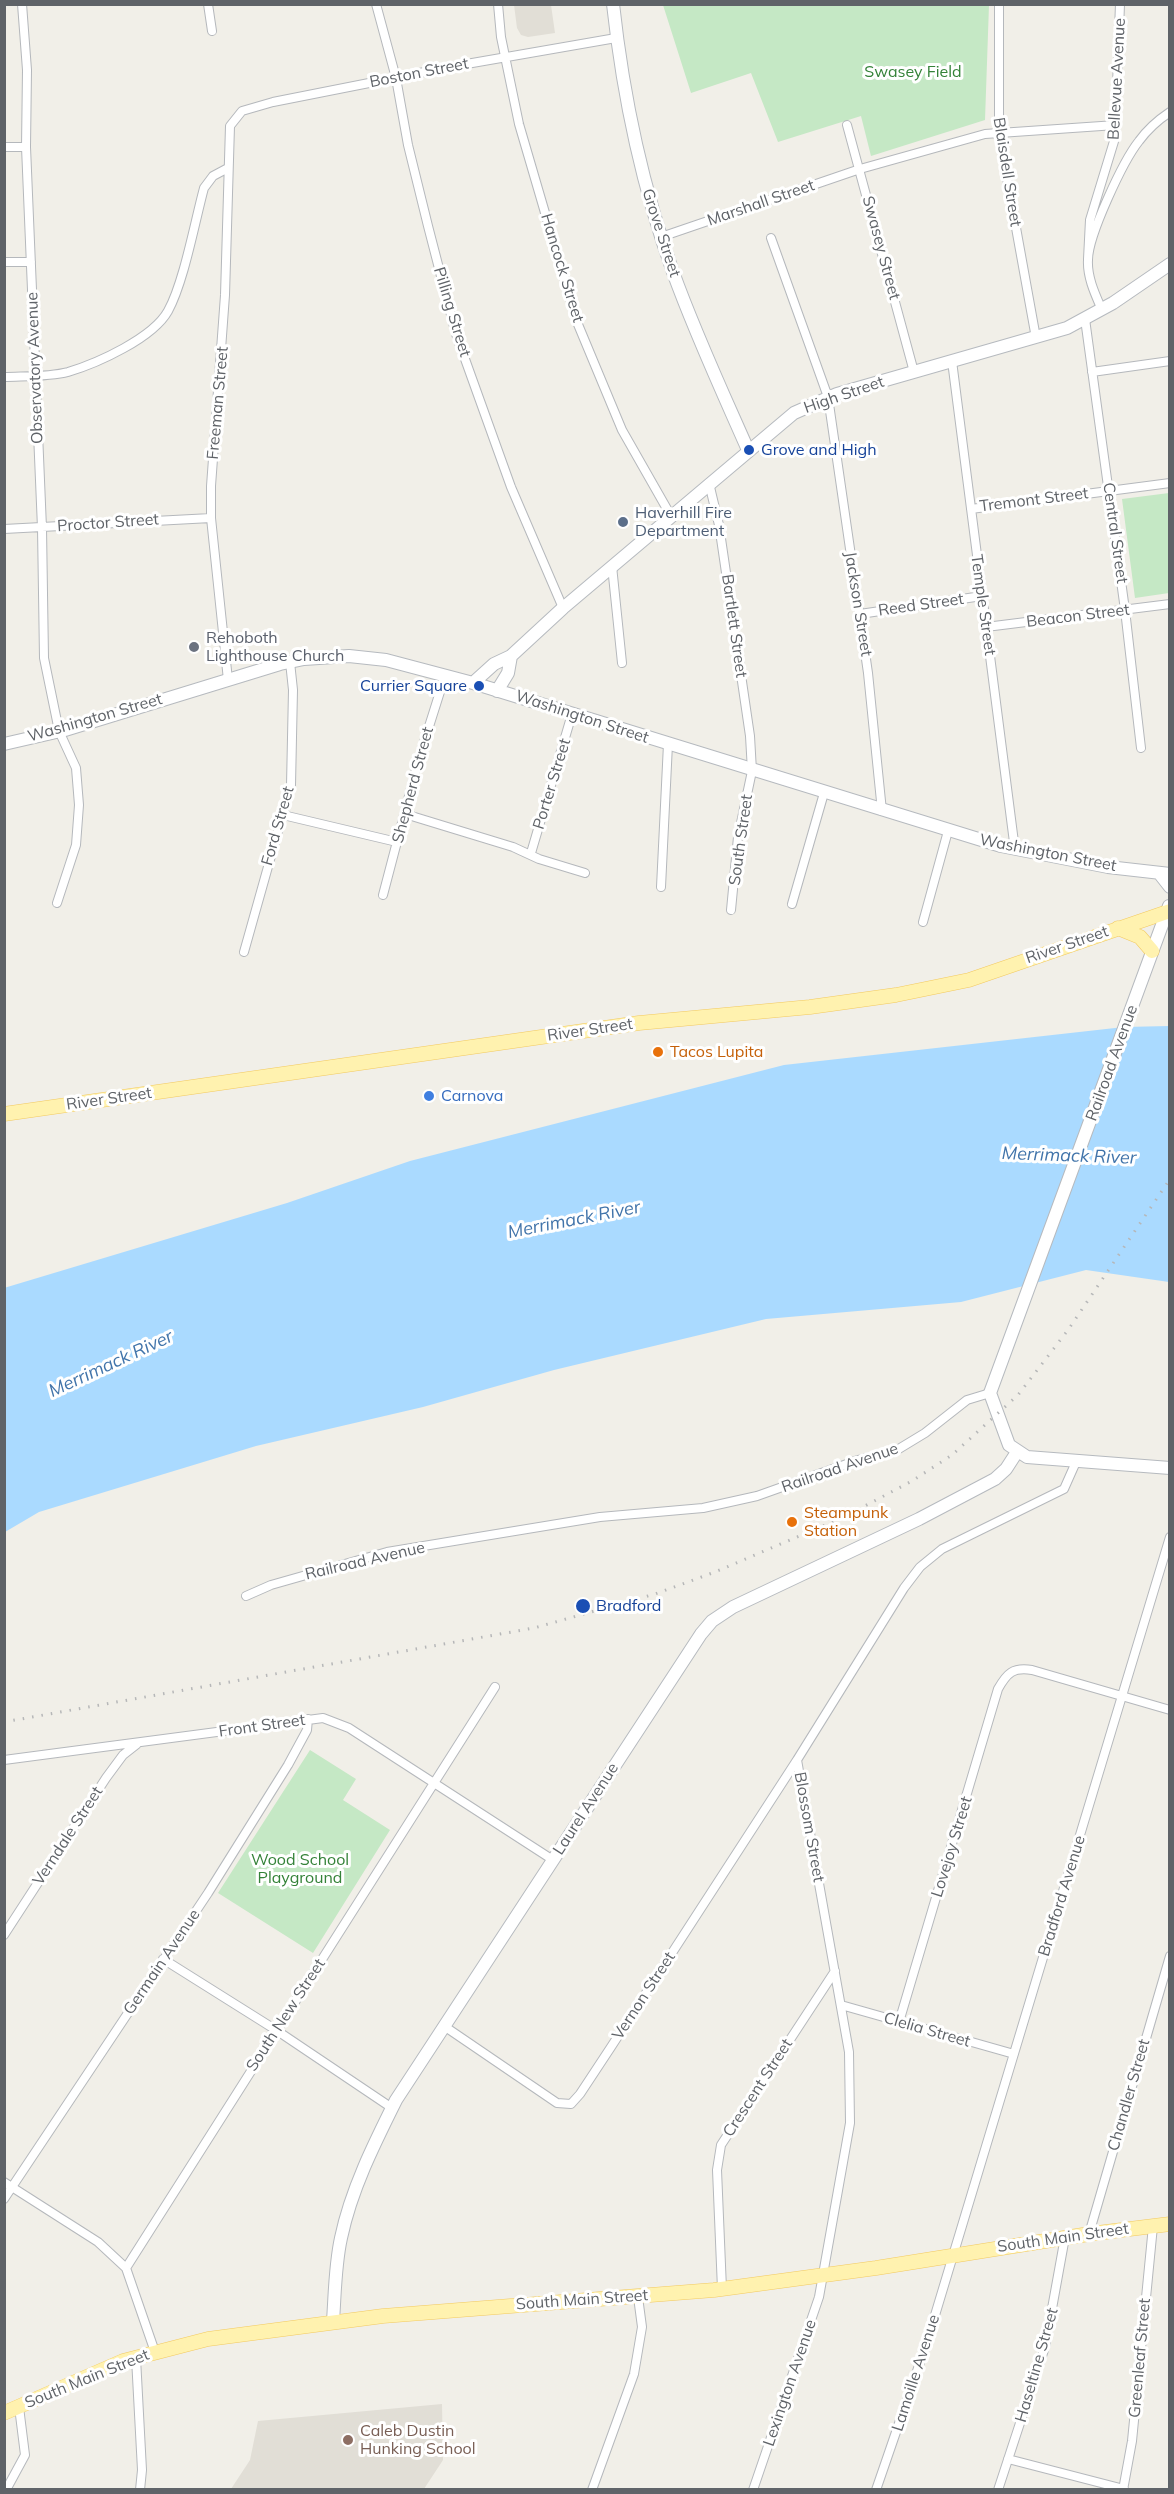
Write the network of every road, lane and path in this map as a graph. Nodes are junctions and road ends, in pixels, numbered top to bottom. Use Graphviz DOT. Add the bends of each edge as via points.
graph roads {
  1 [pos="22,4"];
  2 [pos="208,4"];
  3 [pos="376,4"];
  4 [pos="498,4"];
  5 [pos="613,4"];
  6 [pos="999,4"];
  7 [pos="1120,4"];
  8 [pos="212,31"];
  9 [pos="616,38"];
  10 [pos="505,57"];
  11 [pos="396,78"];
  12 [pos="1170,112"];
  13 [pos="847,125"];
  14 [pos="1116,125"];
  15 [pos="230,126"];
  16 [pos="999,134"];
  17 [pos="4,147"];
  18 [pos="26,147"];
  19 [pos="228,168"];
  20 [pos="860,169"];
  21 [pos="662,237"];
  22 [pos="771,238"];
  23 [pos="1088,259"];
  24 [pos="4,262"];
  25 [pos="31,262"];
  26 [pos="1170,264"];
  27 [pos="1102,310"];
  28 [pos="1085,319"];
  29 [pos="1036,338"];
  30 [pos="952,361"];
  31 [pos="1170,362"];
  32 [pos="914,372"];
  33 [pos="1092,372"];
  34 [pos="34,375"];
  35 [pos="4,377"];
  36 [pos="828,397"];
  37 [pos="748,450"];
  38 [pos="710,483"];
  39 [pos="1170,483"];
  40 [pos="1109,491"];
  41 [pos="971,508"];
  42 [pos="671,516"];
  43 [pos="211,518"];
  44 [pos="42,528"];
  45 [pos="4,529"];
  46 [pos="612,566"];
  47 [pos="982,596"];
  48 [pos="1170,604"];
  49 [pos="562,608"];
  50 [pos="1125,610"];
  51 [pos="860,614"];
  52 [pos="986,627"];
  53 [pos="511,656"];
  54 [pos="290,662"];
  55 [pos="622,663"];
  56 [pos="445,676"];
  57 [pos="228,680"];
  58 [pos="473,683"];
  59 [pos="497,691"];
  60 [pos="572,714"];
  61 [pos="59,731"];
  62 [pos="4,744"];
  63 [pos="668,744"];
  64 [pos="1141,748"];
  65 [pos="752,771"];
  66 [pos="824,793"];
  67 [pos="882,811"];
  68 [pos="405,814"];
  69 [pos="283,815"];
  70 [pos="948,831"];
  71 [pos="397,842"];
  72 [pos="1015,850"];
  73 [pos="531,854"];
  74 [pos="585,873"];
  75 [pos="1164,873"];
  76 [pos="661,887"];
  77 [pos="1170,887"];
  78 [pos="383,895"];
  79 [pos="57,903"];
  80 [pos="792,904"];
  81 [pos="1169,909"];
  82 [pos="731,910"];
  83 [pos="923,922"];
  84 [pos="1118,928"];
  85 [pos="244,952"];
  86 [pos="1152,952"];
  87 [pos="4,1114"];
  88 [pos="993,1388"];
  89 [pos="1017,1452"];
  90 [pos="1076,1462"];
  91 [pos="1170,1468"];
  92 [pos="1170,1537"];
  93 [pos="246,1596"];
  94 [pos="495,1687"];
  95 [pos="1122,1696"];
  96 [pos="1170,1710"];
  97 [pos="308,1719"];
  98 [pos="138,1743"];
  99 [pos="4,1760"];
  100 [pos="797,1760"];
  101 [pos="433,1783"];
  102 [pos="553,1860"];
  103 [pos="4,1935"];
  104 [pos="1170,1956"];
  105 [pos="163,1959"];
  106 [pos="835,1971"];
  107 [pos="841,2006"];
  108 [pos="899,2022"];
  109 [pos="444,2026"];
  110 [pos="276,2030"];
  111 [pos="1014,2054"];
  112 [pos="392,2108"];
  113 [pos="4,2182"];
  114 [pos="13,2188"];
  115 [pos="4,2199"];
  116 [pos="1170,2224"];
  117 [pos="1153,2226"];
  118 [pos="1089,2234"];
  119 [pos="1065,2237"];
  120 [pos="954,2255"];
  121 [pos="126,2268"];
  122 [pos="821,2276"];
  123 [pos="722,2289"];
  124 [pos="638,2297"];
  125 [pos="333,2321"];
  126 [pos="154,2352"];
  127 [pos="136,2358"];
  128 [pos="19,2407"];
  129 [pos="4,2413"];
  130 [pos="1008,2459"];
  131 [pos="1123,2489"];
  132 [pos="6,2490"];
  133 [pos="140,2490"];
  134 [pos="592,2490"];
  135 [pos="753,2490"];
  136 [pos="876,2490"];
  137 [pos="998,2490"];
  1 -- 18 [label="street, Observatory Avenue" via="27,70"];
  2 -- 8 [label="street"];
  3 -- 11 [label="street, Pilling Street"];
  4 -- 10 [label="street, Hancock Street"];
  5 -- 9 [label="street, Grove Street"];
  6 -- 16 [label="street, Blaisdell Street"];
  7 -- 14 [label="street, Bellevue Avenue"];
  9 -- 10 [label="street, Boston Street"];
  9 -- 21 [label="street, Grove Street" via="633,135"];
  10 -- 11 [label="street, Boston Street"];
  10 -- 42 [label="street, Hancock Street" via="519,124 577,322 622,430"];
  11 -- 15 [label="street, Boston Street" via="264,104 242,111"];
  11 -- 49 [label="street, Pilling Street" via="408,145 456,334 524,521"];
  12 -- 23 [label="street" via="1143,135 1132,151 1096,229"];
  13 -- 20 [label="street, Swasey Street"];
  14 -- 16 [label="street"];
  14 -- 23 [label="street, Bellevue Avenue" via="1113,150 1090,220"];
  15 -- 19 [label="street, Freeman Street"];
  16 -- 20 [label="street, Marshall Street"];
  16 -- 29 [label="street, Blaisdell Street"];
  17 -- 18 [label="street"];
  18 -- 25 [label="street, Observatory Avenue"];
  19 -- 34 [label="street" via="213,176 204,188 168,310 156,327 67,372"];
  19 -- 43 [label="street, Freeman Street" via="225,295"];
  20 -- 21 [label="street, Marshall Street"];
  20 -- 32 [label="street, Swasey Street"];
  21 -- 37 [label="street, Grove Street" via="700,340"];
  22 -- 36 [label="street, Jackson Street"];
  23 -- 27 [label="street"];
  24 -- 25 [label="street"];
  25 -- 34 [label="street, Observatory Avenue"];
  26 -- 27 [label="street, High Street"];
  27 -- 28 [label="street, High Street"];
  28 -- 29 [label="street, High Street"];
  28 -- 33 [label="street, Central Street"];
  29 -- 30 [label="street, High Street"];
  30 -- 32 [label="street, High Street"];
  30 -- 41 [label="street, Temple Street"];
  31 -- 33 [label="street"];
  32 -- 36 [label="street, High Street"];
  33 -- 40 [label="street, Central Street"];
  34 -- 35 [label="street"];
  34 -- 44 [label="street, Observatory Avenue"];
  36 -- 37 [label="street, High Street" via="794,412"];
  36 -- 51 [label="street, Jackson Street"];
  37 -- 38 [label="street, High Street"];
  38 -- 42 [label="street, High Street"];
  38 -- 65 [label="street, Bartlett Street" via="750,736"];
  39 -- 40 [label="street, Tremont Street"];
  40 -- 41 [label="street, Tremont Street"];
  40 -- 50 [label="street, Central Street"];
  41 -- 47 [label="street, Temple Street"];
  42 -- 46 [label="street, High Street"];
  43 -- 44 [label="street, Proctor Street"];
  43 -- 57 [label="street, Freeman Street"];
  44 -- 45 [label="street, Proctor Street"];
  44 -- 61 [label="street, Observatory Avenue" via="44,658"];
  46 -- 49 [label="street, High Street"];
  46 -- 55 [label="street"];
  47 -- 51 [label="street, Reed Street"];
  47 -- 52 [label="street, Temple Street"];
  48 -- 50 [label="street, Beacon Street"];
  49 -- 53 [label="street, High Street"];
  50 -- 52 [label="street, Beacon Street"];
  50 -- 64 [label="street, Central Street"];
  51 -- 67 [label="street, Jackson Street"];
  52 -- 72 [label="street, Temple Street"];
  53 -- 58 [label="street, High Street" via="494,664"];
  53 -- 59 [label="street, High Street" via="508,673"];
  54 -- 56 [label="street, Washington Street" via="368,657"];
  54 -- 57 [label="street, Washington Street"];
  54 -- 69 [label="street, Ford Street" via="293,760"];
  56 -- 58 [label="street, Washington Street"];
  56 -- 68 [label="street, Shepherd Street"];
  57 -- 61 [label="street, Washington Street"];
  58 -- 59 [label="street, Washington Street"];
  59 -- 60 [label="street, Washington Street"];
  60 -- 63 [label="street, Washington Street"];
  60 -- 73 [label="street, Porter Street"];
  61 -- 62 [label="street, Washington Street"];
  61 -- 79 [label="street, Observatory Avenue" via="76,768 80,805 76,845"];
  63 -- 65 [label="street, Washington Street"];
  63 -- 76 [label="street"];
  65 -- 66 [label="street, Washington Street"];
  65 -- 82 [label="street, South Street" via="738,837"];
  66 -- 67 [label="street, Washington Street"];
  66 -- 80 [label="street"];
  67 -- 70 [label="street, Washington Street"];
  68 -- 71 [label="street, Shepherd Street"];
  68 -- 73 [label="street"];
  69 -- 71 [label="street"];
  69 -- 85 [label="street, Ford Street"];
  70 -- 72 [label="street, Washington Street"];
  70 -- 83 [label="street"];
  71 -- 78 [label="street, Shepherd Street"];
  72 -- 75 [label="street, Washington Street"];
  73 -- 74 [label="street"];
  75 -- 77 [label="street, Washington Street"];
  81 -- 84 [label="main road, River Street"];
  81 -- 86 [label="street, Railroad Avenue"];
  84 -- 86 [label="main road" via="1140,937"];
  84 -- 87 [label="main road, River Street" via="969,980 896,995 621,1025"];
  86 -- 88 [label="street, Railroad Avenue"];
  88 -- 89 [label="street" via="1009,1445"];
  88 -- 93 [label="street, Railroad Avenue" via="968,1400 897,1450 757,1496 703,1508 600,1517 387,1552 289,1579"];
  89 -- 90 [label="street" via="1034,1458"];
  89 -- 102 [label="street, Laurel Avenue" via="995,1479 733,1607 712,1621"];
  90 -- 91 [label="street"];
  90 -- 100 [label="street, Blossom Street" via="1064,1489 942,1549 920,1567"];
  92 -- 95 [label="street, Bradford Avenue"];
  94 -- 101 [label="street, South New Street"];
  95 -- 96 [label="street"];
  95 -- 108 [label="street, Lovejoy Street" via="1032,1670 1018,1668 1008,1673 998,1689"];
  95 -- 111 [label="street, Bradford Avenue"];
  97 -- 98 [label="street, Front Street"];
  97 -- 101 [label="street, Front Street" via="337,1722"];
  97 -- 105 [label="street, Germain Avenue" via="307,1730 288,1765"];
  98 -- 99 [label="street, Front Street"];
  98 -- 103 [label="street, Verndale Street" via="106,1778"];
  100 -- 106 [label="street, Blossom Street"];
  100 -- 109 [label="street, Vernon Street" via="571,2104 557,2103"];
  101 -- 102 [label="street, Front Street"];
  101 -- 110 [label="street, South New Street"];
  102 -- 109 [label="street, Laurel Avenue"];
  104 -- 118 [label="street, Chandler Street"];
  105 -- 110 [label="street"];
  105 -- 114 [label="street, Germain Avenue"];
  106 -- 107 [label="street, Blossom Street"];
  106 -- 123 [label="street, Crescent Street" via="721,2145 717,2170"];
  107 -- 108 [label="street, Clelia Street"];
  107 -- 122 [label="street, Blossom Street" via="849,2052 850,2123"];
  108 -- 111 [label="street, Clelia Street"];
  109 -- 112 [label="street, Laurel Avenue"];
  110 -- 112 [label="street"];
  110 -- 121 [label="street, South New Street"];
  111 -- 120 [label="street, Bradford Avenue"];
  112 -- 125 [label="street, Laurel Avenue" via="347,2217 337,2266"];
  113 -- 114 [label="street"];
  114 -- 115 [label="street, Germain Avenue"];
  114 -- 121 [label="street" via="98,2242"];
  116 -- 117 [label="main road, South Main Street"];
  117 -- 118 [label="main road, South Main Street"];
  117 -- 131 [label="street, Greenleaf Street" via="1132,2441"];
  118 -- 119 [label="main road, South Main Street"];
  119 -- 120 [label="main road, South Main Street"];
  119 -- 130 [label="street, Haseltine Street" via="1045,2347"];
  120 -- 122 [label="main road, South Main Street"];
  120 -- 136 [label="street, Lamoille Avenue"];
  121 -- 126 [label="street"];
  122 -- 123 [label="main road, South Main Street"];
  122 -- 135 [label="street, Lexington Avenue" via="819,2297"];
  123 -- 124 [label="main road, South Main Street"];
  124 -- 125 [label="main road, South Main Street"];
  124 -- 134 [label="street" via="642,2327 634,2374"];
  125 -- 126 [label="main road, South Main Street" via="208,2339"];
  126 -- 127 [label="main road, South Main Street"];
  127 -- 128 [label="main road, South Main Street"];
  127 -- 133 [label="street"];
  128 -- 129 [label="main road, South Main Street"];
  128 -- 132 [label="street" via="25,2455"];
  130 -- 131 [label="street"];
  130 -- 137 [label="street, Haseltine Street"];
}
